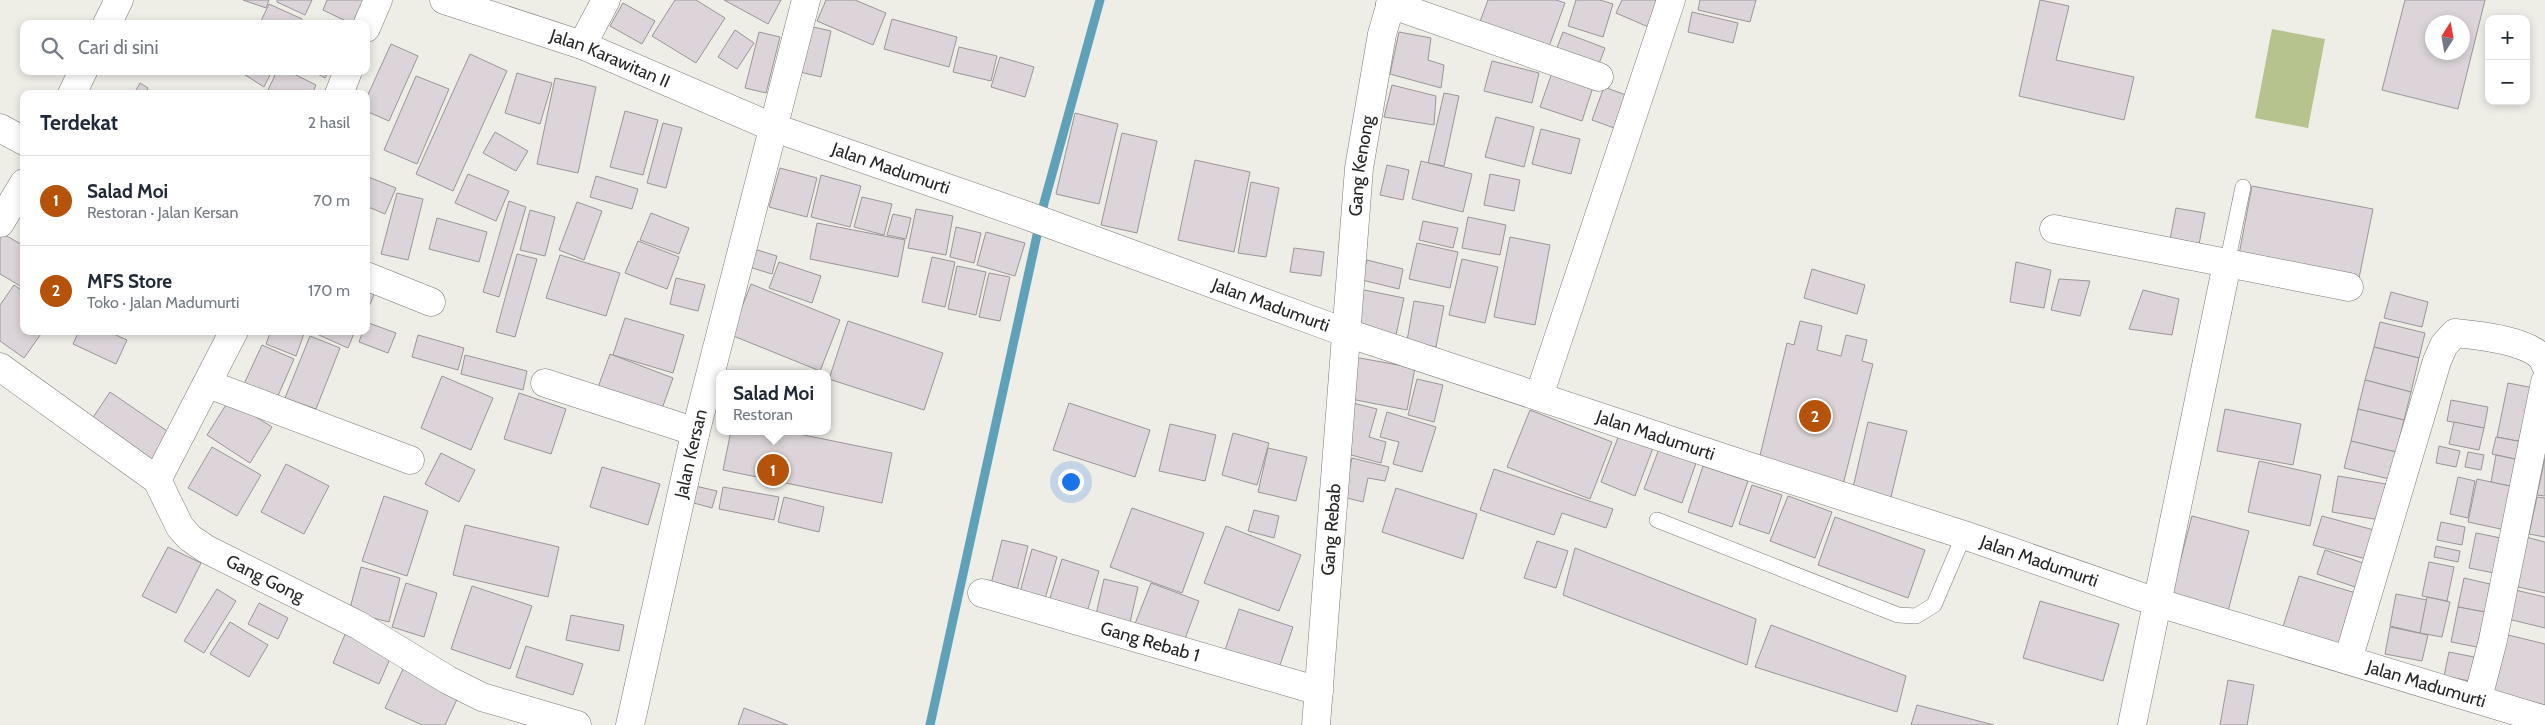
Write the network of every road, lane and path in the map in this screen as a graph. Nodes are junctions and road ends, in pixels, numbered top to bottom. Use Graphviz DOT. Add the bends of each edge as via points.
graph roads {
  1 [pos="119,0"];
  2 [pos="378,0"];
  3 [pos="444,0"];
  4 [pos="606,0"];
  5 [pos="806,0"];
  6 [pos="1671,0"];
  7 [pos="1391,2"];
  8 [pos="109,20"];
  9 [pos="369,20"];
  10 [pos="582,45"];
  11 [pos="81,75"];
  12 [pos="346,75"];
  13 [pos="1599,77"];
  14 [pos="74,90"];
  15 [pos="341,90"];
  16 [pos="772,127"];
  17 [pos="0,128"];
  18 [pos="20,139"];
  19 [pos="2243,187"];
  20 [pos="20,190"];
  21 [pos="0,223"];
  22 [pos="2054,229"];
  23 [pos="2227,264"];
  24 [pos="370,278"];
  25 [pos="2349,287"];
  26 [pos="431,302"];
  27 [pos="1347,333"];
  28 [pos="232,335"];
  29 [pos="2545,364"];
  30 [pos="0,367"];
  31 [pos="2545,382"];
  32 [pos="545,383"];
  33 [pos="208,384"];
  34 [pos="1539,396"];
  35 [pos="695,434"];
  36 [pos="410,460"];
  37 [pos="157,480"];
  38 [pos="1657,520"];
  39 [pos="1964,535"];
  40 [pos="982,592"];
  41 [pos="2158,603"];
  42 [pos="2348,660"];
  43 [pos="1318,691"];
  44 [pos="2478,698"];
  45 [pos="2545,720"];
  46 [pos="577,725"];
  47 [pos="630,725"];
  48 [pos="1316,725"];
  49 [pos="2132,725"];
  1 -- 8 [label="street"];
  2 -- 9 [label="street"];
  3 -- 10 [label="street, Jalan Karawitan II"];
  4 -- 10 [label="street"];
  5 -- 16 [label="street, Jalan Kersan"];
  6 -- 34 [label="street"];
  7 -- 13 [label="street"];
  7 -- 27 [label="street, Gang Kenong" via="1382,34 1359,168"];
  10 -- 16 [label="street, Jalan Karawitan II"];
  11 -- 14 [label="street"];
  12 -- 15 [label="street"];
  16 -- 27 [label="street, Jalan Madumurti" via="1028,216"];
  16 -- 35 [label="street, Jalan Kersan"];
  17 -- 18 [label="street"];
  19 -- 23 [label="lane"];
  20 -- 21 [label="street"];
  22 -- 23 [label="street"];
  23 -- 25 [label="street"];
  23 -- 41 [label="street"];
  24 -- 26 [label="street"];
  27 -- 34 [label="street, Jalan Madumurti"];
  27 -- 43 [label="street, Gang Rebab"];
  28 -- 33 [label="street"];
  29 -- 42 [label="street" via="2544,358 2530,347 2470,334 2455,333 2444,345 2431,379"];
  30 -- 37 [label="street, Gang Gong"];
  31 -- 44 [label="street" via="2493,640"];
  32 -- 35 [label="street"];
  33 -- 36 [label="street"];
  33 -- 37 [label="street"];
  34 -- 39 [label="street, Jalan Madumurti"];
  35 -- 47 [label="street, Jalan Kersan"];
  37 -- 46 [label="street, Gang Gong" via="180,527 206,549 358,625 482,697"];
  38 -- 39 [label="lane" via="1898,615 1916,616 1934,605"];
  39 -- 41 [label="street, Jalan Madumurti"];
  40 -- 43 [label="street, Gang Rebab 1"];
  41 -- 42 [label="street, Jalan Madumurti"];
  41 -- 49 [label="street"];
  42 -- 44 [label="street, Jalan Madumurti"];
  43 -- 48 [label="street, Gang Rebab"];
  44 -- 45 [label="street, Jalan Madumurti"];
}
